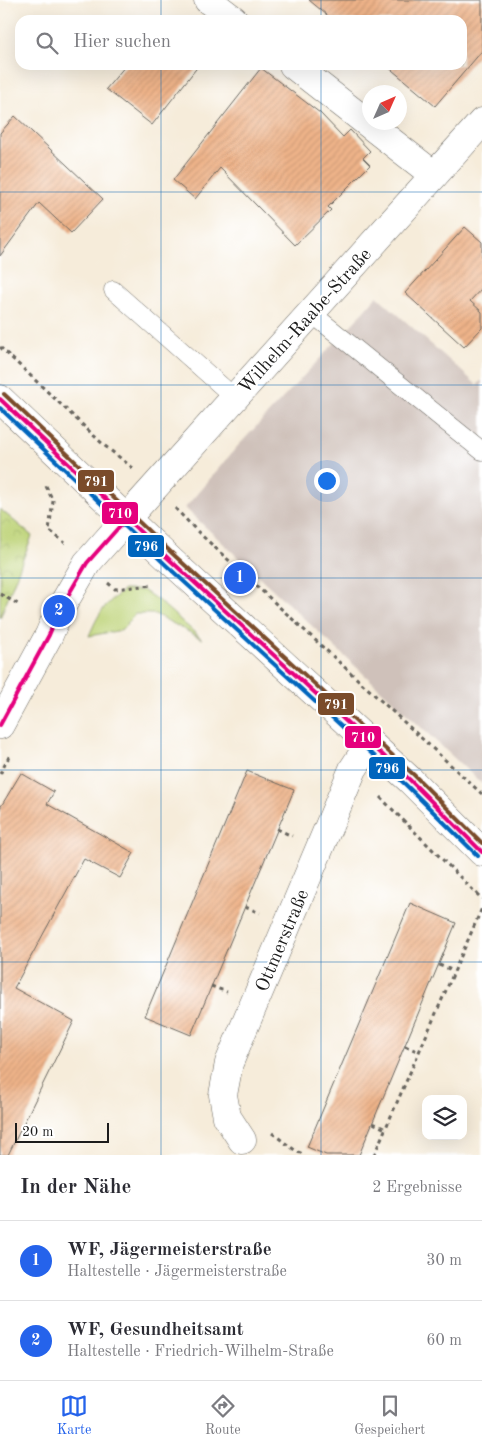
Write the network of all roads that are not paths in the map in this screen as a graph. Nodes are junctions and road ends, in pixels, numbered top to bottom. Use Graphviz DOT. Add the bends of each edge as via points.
graph roads {
  1 [pos="208,0"];
  2 [pos="228,15"];
  3 [pos="299,70"];
  4 [pos="482,122"];
  5 [pos="434,175"];
  6 [pos="112,290"];
  7 [pos="310,312"];
  8 [pos="235,398"];
  9 [pos="0,399"];
  10 [pos="482,451"];
  11 [pos="126,519"];
  12 [pos="0,725"];
  13 [pos="370,743"];
  14 [pos="482,852"];
  15 [pos="242,1140"];
  1 -- 2 [label="street"];
  3 -- 5 [label="street"];
  4 -- 5 [label="street, Wilhelm-Raabe-Straße"];
  5 -- 7 [label="street, Wilhelm-Raabe-Straße"];
  6 -- 8 [label="lane"];
  7 -- 8 [label="street, Wilhelm-Raabe-Straße"];
  7 -- 10 [label="lane"];
  8 -- 11 [label="street, Wilhelm-Raabe-Straße"];
  9 -- 11 [label="street"];
  11 -- 12 [label="street, Wilhelm-Raabe-Straße" via="88,563"];
  11 -- 13 [label="street"];
  13 -- 14 [label="street"];
  13 -- 15 [label="street, Ottmerstraße" via="353,769 229,1063 223,1095 227,1117"];
}
